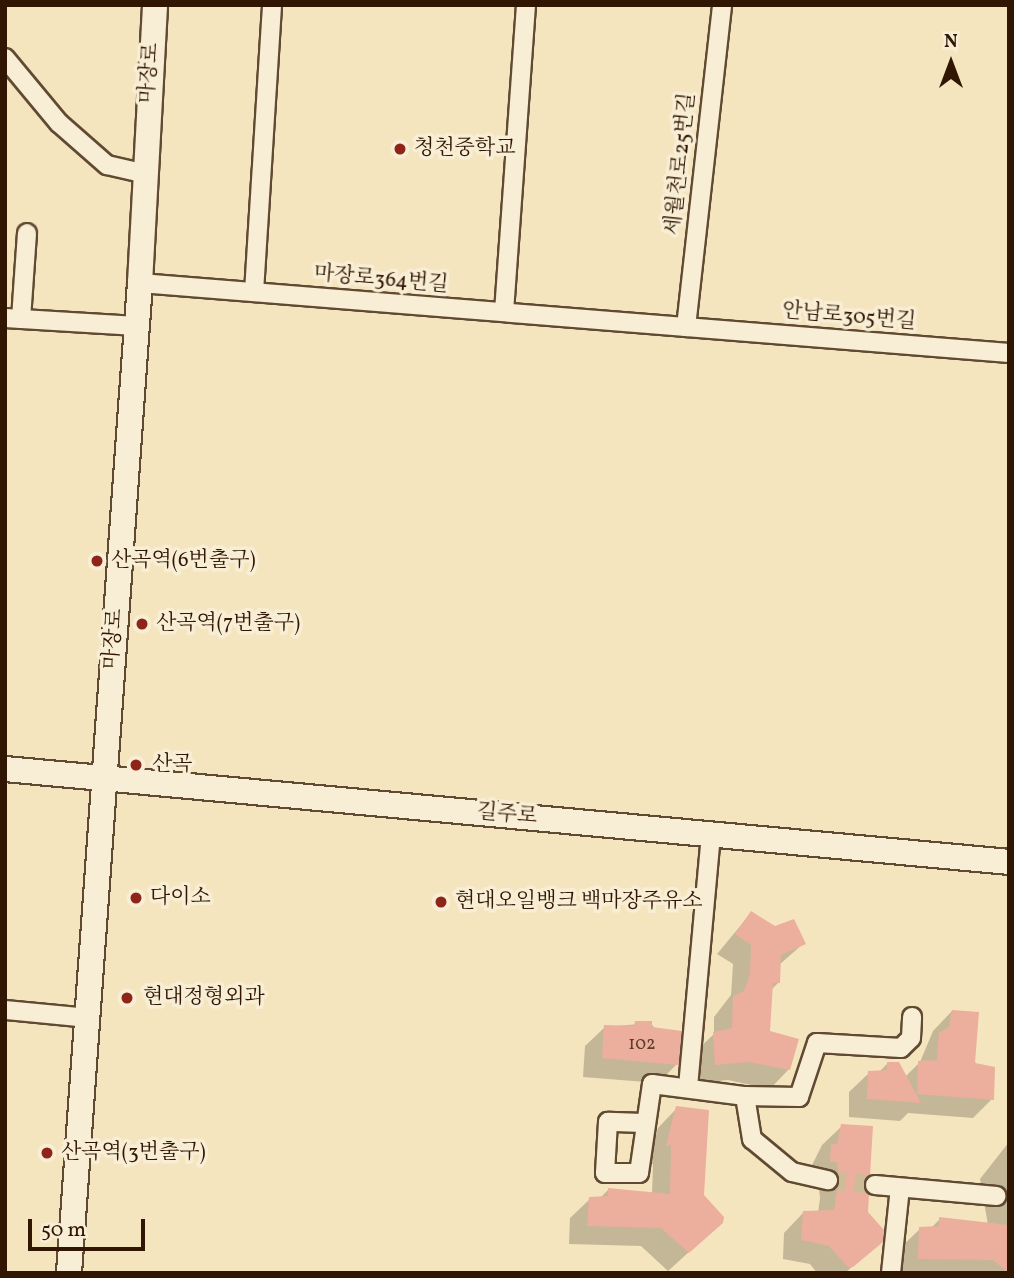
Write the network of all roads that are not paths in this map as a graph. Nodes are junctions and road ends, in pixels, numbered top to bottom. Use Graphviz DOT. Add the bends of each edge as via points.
graph roads {
  1 [pos="155,5"];
  2 [pos="272,5"];
  3 [pos="526,5"];
  4 [pos="722,5"];
  5 [pos="5,58"];
  6 [pos="143,173"];
  7 [pos="27,233"];
  8 [pos="140,283"];
  9 [pos="254,292"];
  10 [pos="504,312"];
  11 [pos="13,318"];
  12 [pos="137,326"];
  13 [pos="686,327"];
  14 [pos="1009,353"];
  15 [pos="5,769"];
  16 [pos="104,778"];
  17 [pos="710,834"];
  18 [pos="1009,862"];
  19 [pos="5,1010"];
  20 [pos="912,1017"];
  21 [pos="88,1018"];
  22 [pos="688,1087"];
  23 [pos="745,1096"];
  24 [pos="643,1123"];
  25 [pos="828,1181"];
  26 [pos="874,1185"];
  27 [pos="900,1188"];
  28 [pos="997,1196"];
  29 [pos="69,1273"];
  30 [pos="891,1273"];
  1 -- 6 [label="main road, 마장로"];
  2 -- 9 [label="street"];
  3 -- 10 [label="street"];
  4 -- 13 [label="street, 세월천로25번길"];
  5 -- 6 [label="street" via="59,123 107,165"];
  6 -- 8 [label="main road, 마장로"];
  7 -- 11 [label="street"];
  8 -- 9 [label="street, 마장로364번길"];
  8 -- 12 [label="main road, 마장로"];
  9 -- 10 [label="street, 마장로364번길"];
  10 -- 13 [label="street, 마장로364번길"];
  11 -- 12 [label="street"];
  12 -- 16 [label="main road, 마장로"];
  13 -- 14 [label="street, 안남로305번길"];
  15 -- 16 [label="main road, 길주로"];
  16 -- 17 [label="main road, 길주로"];
  16 -- 21 [label="main road, 마장로"];
  17 -- 18 [label="main road, 길주로"];
  17 -- 22 [label="street"];
  19 -- 21 [label="street"];
  20 -- 23 [label="street" via="911,1038 901,1048 817,1043 799,1097"];
  21 -- 29 [label="main road, 마장로"];
  22 -- 23 [label="street"];
  22 -- 24 [label="street" via="652,1084"];
  23 -- 25 [label="street" via="752,1139 792,1172"];
  26 -- 27 [label="street"];
  27 -- 28 [label="street"];
  27 -- 30 [label="street"];
}
